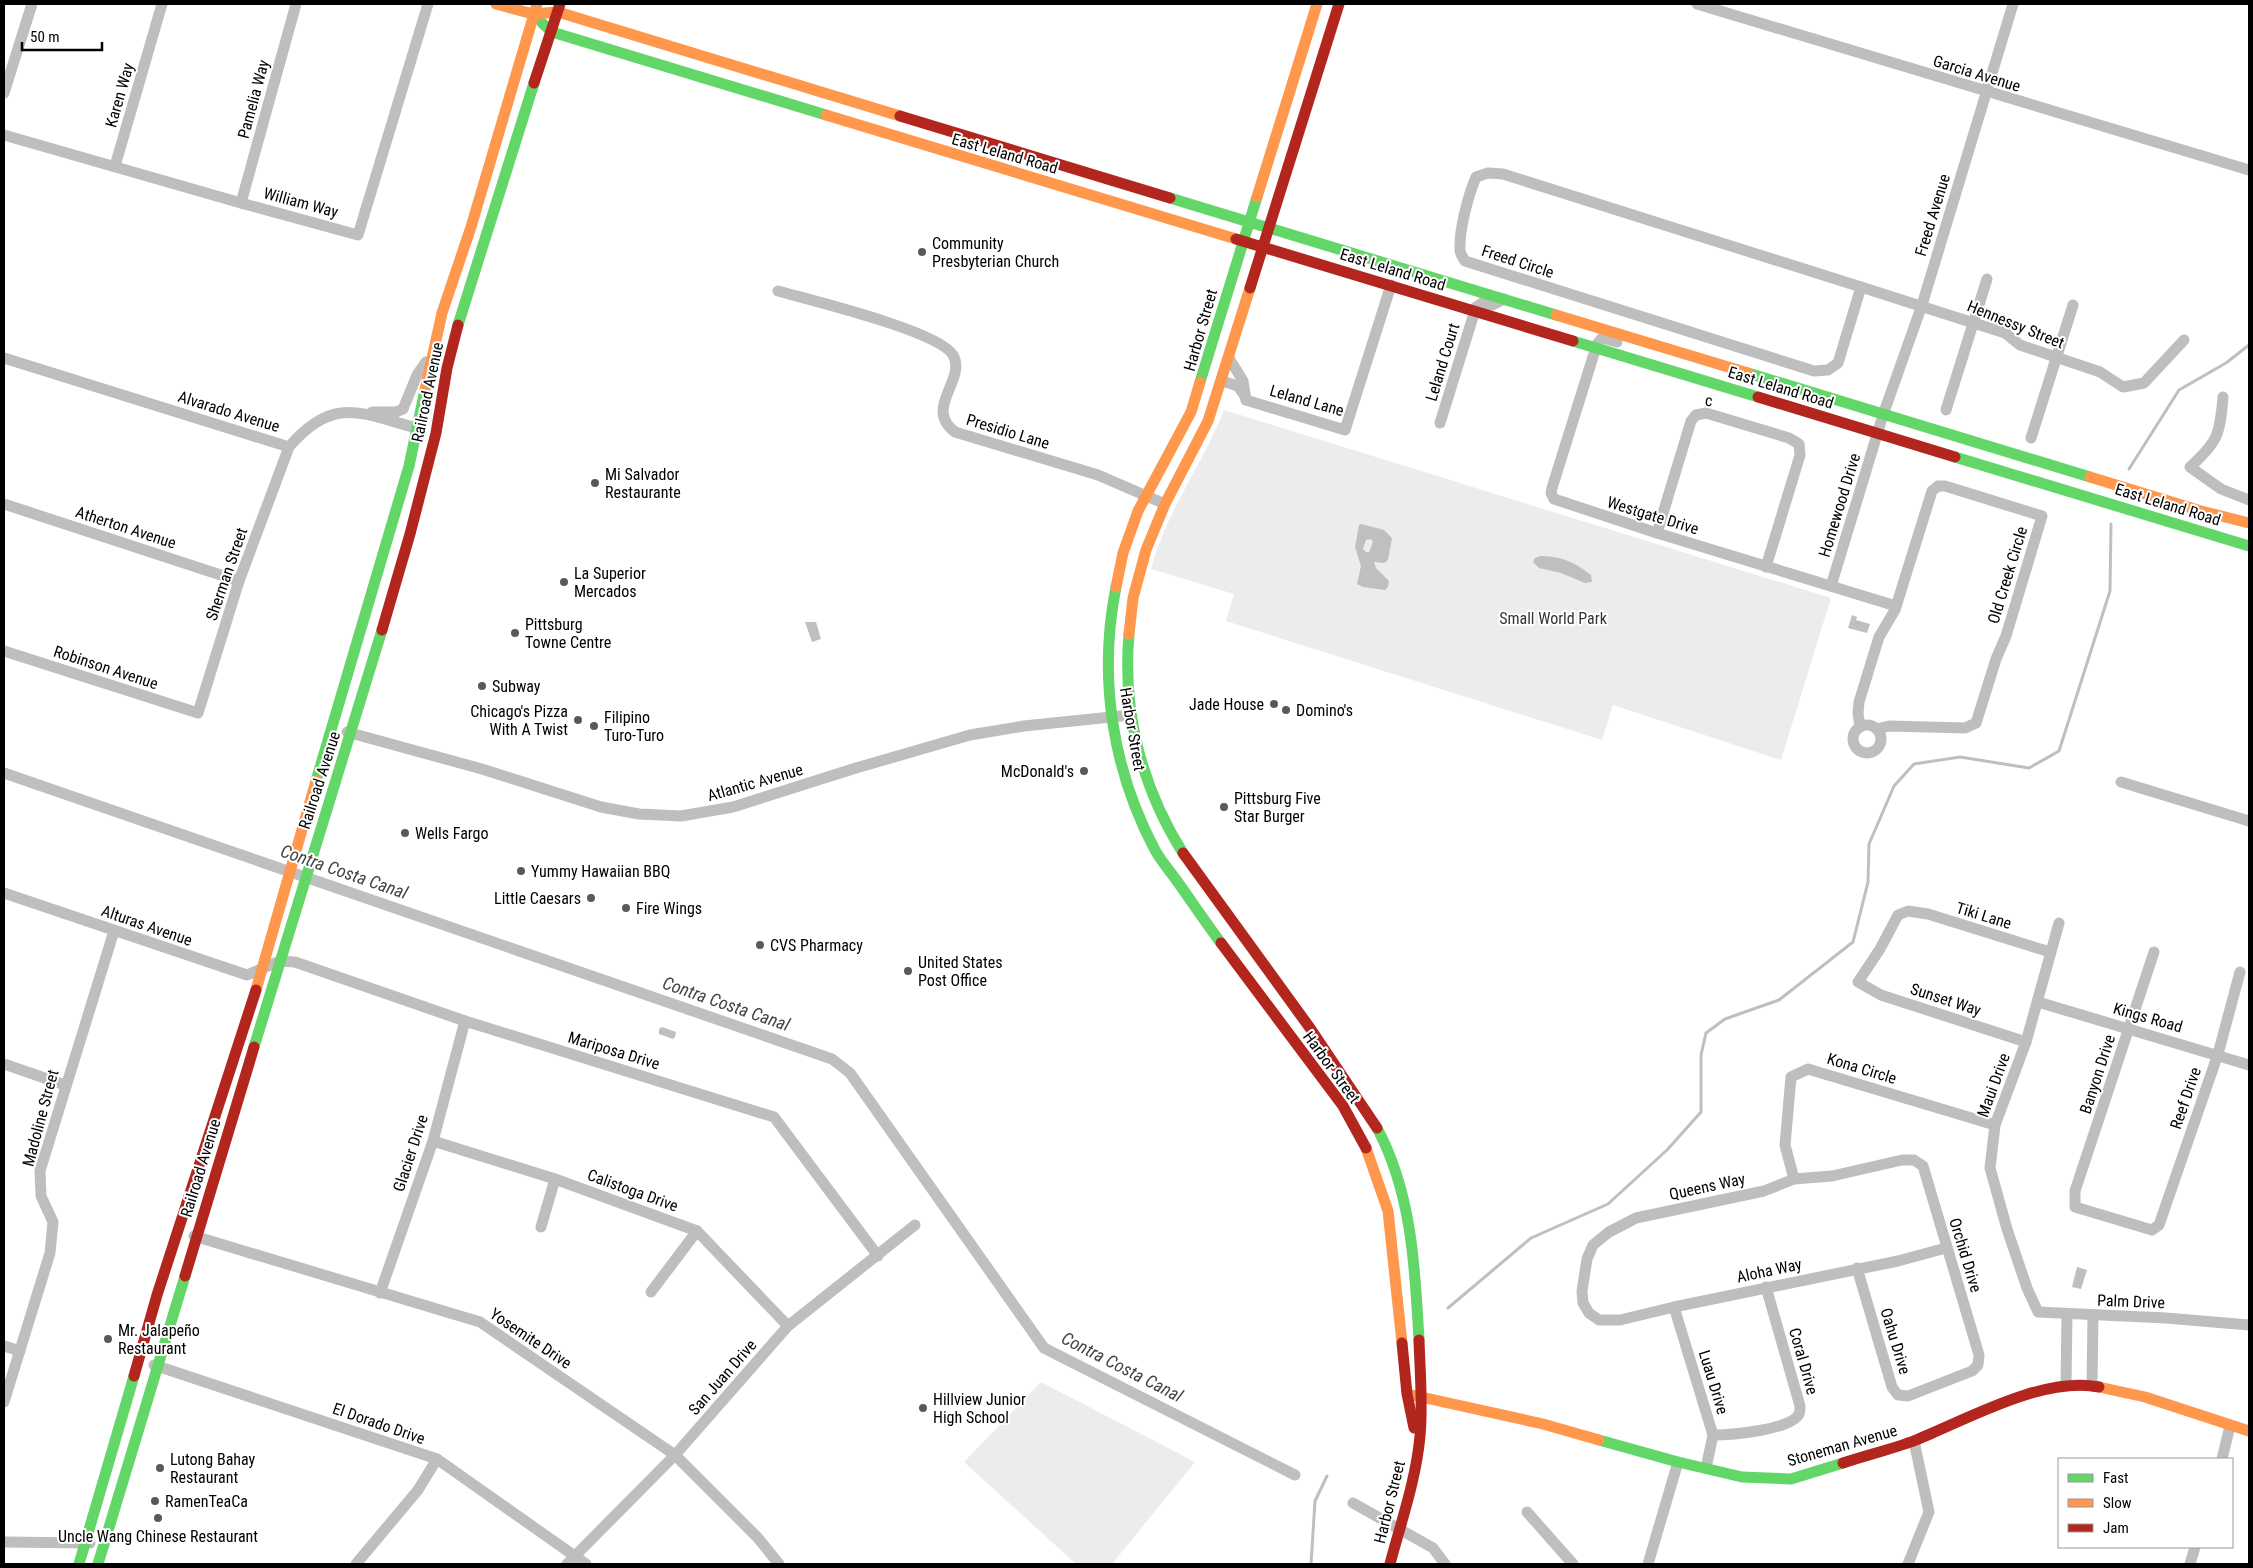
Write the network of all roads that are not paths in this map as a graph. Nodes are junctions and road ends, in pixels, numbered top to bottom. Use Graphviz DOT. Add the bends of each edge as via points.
graph roads {
  1 [pos="32,4"];
  2 [pos="162,4"];
  3 [pos="296,4"];
  4 [pos="428,4"];
  5 [pos="496,4"];
  6 [pos="1317,4"];
  7 [pos="1339,4"];
  8 [pos="1696,4"];
  9 [pos="2013,4"];
  10 [pos="559,8"];
  11 [pos="535,9"];
  12 [pos="552,32"];
  13 [pos="1985,92"];
  14 [pos="4,94"];
  15 [pos="4,135"];
  16 [pos="115,166"];
  17 [pos="2249,170"];
  18 [pos="241,203"];
  19 [pos="1249,221"];
  20 [pos="1271,228"];
  21 [pos="1243,240"];
  22 [pos="1265,247"];
  23 [pos="1987,279"];
  24 [pos="1391,286"];
  25 [pos="1861,287"];
  26 [pos="778,291"];
  27 [pos="1504,299"];
  28 [pos="2073,305"];
  29 [pos="1922,306"];
  30 [pos="1475,311"];
  31 [pos="1973,322"];
  32 [pos="1632,339"];
  33 [pos="2184,340"];
  34 [pos="1595,348"];
  35 [pos="434,350"];
  36 [pos="4,358"];
  37 [pos="1229,358"];
  38 [pos="2057,359"];
  39 [pos="1222,381"];
  40 [pos="2223,397"];
  41 [pos="1246,400"];
  42 [pos="1946,410"];
  43 [pos="356,412"];
  44 [pos="1884,415"];
  45 [pos="1440,423"];
  46 [pos="417,428"];
  47 [pos="436,433"];
  48 [pos="1878,433"];
  49 [pos="2031,438"];
  50 [pos="289,447"];
  51 [pos="1146,495"];
  52 [pos="2249,500"];
  53 [pos="4,504"];
  54 [pos="1165,504"];
  55 [pos="2249,524"];
  56 [pos="1657,533"];
  57 [pos="2249,546"];
  58 [pos="1766,567"];
  59 [pos="239,581"];
  60 [pos="1831,586"];
  61 [pos="1896,606"];
  62 [pos="4,652"];
  63 [pos="198,713"];
  64 [pos="1131,714"];
  65 [pos="1111,716"];
  66 [pos="1860,727"];
  67 [pos="332,728"];
  68 [pos="1877,729"];
  69 [pos="351,734"];
  70 [pos="2121,782"];
  71 [pos="2249,822"];
  72 [pos="1190,866"];
  73 [pos="1174,877"];
  74 [pos="4,893"];
  75 [pos="2059,923"];
  76 [pos="114,931"];
  77 [pos="2050,952"];
  78 [pos="2154,952"];
  79 [pos="280,961"];
  80 [pos="263,969"];
  81 [pos="2240,972"];
  82 [pos="1858,982"];
  83 [pos="2038,1002"];
  84 [pos="465,1021"];
  85 [pos="2129,1029"];
  86 [pos="2026,1042"];
  87 [pos="2218,1054"];
  88 [pos="4,1064"];
  89 [pos="2249,1064"];
  90 [pos="65,1085"];
  91 [pos="1995,1125"];
  92 [pos="433,1140"];
  93 [pos="1914,1160"];
  94 [pos="555,1179"];
  95 [pos="1794,1179"];
  96 [pos="915,1225"];
  97 [pos="541,1227"];
  98 [pos="697,1230"];
  99 [pos="2152,1230"];
  100 [pos="178,1231"];
  101 [pos="196,1236"];
  102 [pos="1946,1248"];
  103 [pos="878,1256"];
  104 [pos="1857,1268"];
  105 [pos="1766,1287"];
  106 [pos="2027,1288"];
  107 [pos="651,1292"];
  108 [pos="380,1293"];
  109 [pos="1674,1307"];
  110 [pos="2066,1314"];
  111 [pos="2093,1315"];
  112 [pos="1599,1320"];
  113 [pos="2249,1325"];
  114 [pos="788,1326"];
  115 [pos="4,1346"];
  116 [pos="20,1351"];
  117 [pos="138,1360"];
  118 [pos="1978,1365"];
  119 [pos="157,1366"];
  120 [pos="2066,1386"];
  121 [pos="2092,1386"];
  122 [pos="1407,1394"];
  123 [pos="1421,1398"];
  124 [pos="4,1402"];
  125 [pos="2230,1426"];
  126 [pos="2249,1431"];
  127 [pos="1713,1435"];
  128 [pos="1914,1441"];
  129 [pos="1419,1447"];
  130 [pos="675,1455"];
  131 [pos="2222,1458"];
  132 [pos="438,1459"];
  133 [pos="1678,1462"];
  134 [pos="1706,1468"];
  135 [pos="1527,1512"];
  136 [pos="4,1542"];
  137 [pos="85,1543"];
  138 [pos="104,1546"];
  139 [pos="2195,1548"];
  140 [pos="575,1555"];
  141 [pos="79,1564"];
  142 [pos="98,1564"];
  143 [pos="356,1564"];
  144 [pos="567,1564"];
  145 [pos="586,1564"];
  146 [pos="779,1564"];
  147 [pos="1390,1564"];
  148 [pos="1573,1564"];
  149 [pos="1648,1564"];
  150 [pos="1908,1564"];
  151 [pos="2190,1564"];
  1 -- 14 [label="street"];
  2 -- 16 [label="street, Karen Way"];
  3 -- 18 [label="street, Pamelia Way"];
  4 -- 18 [label="street, William Way" via="358,234"];
  5 -- 11 [label="main road"];
  6 -- 19 [label="main road, Harbor Street"];
  7 -- 20 [label="main road, Harbor Street"];
  8 -- 13 [label="street, Garcia Avenue"];
  9 -- 13 [label="street, Freed Avenue"];
  10 -- 11 [label="main road"];
  10 -- 12 [label="main road, Railroad Avenue"];
  10 -- 19 [label="main road, East Leland Road"];
  11 -- 12 [label="main road, East Leland Road"];
  11 -- 35 [label="main road, Railroad Avenue" via="471,227 442,313"];
  12 -- 21 [label="main road, East Leland Road"];
  12 -- 47 [label="main road, Railroad Avenue" via="515,138 450,353"];
  13 -- 17 [label="street, Garcia Avenue"];
  13 -- 29 [label="street, Freed Avenue"];
  15 -- 16 [label="street, William Way"];
  16 -- 18 [label="street, William Way"];
  19 -- 20 [label="main road, East Leland Road"];
  19 -- 21 [label="main road, Harbor Street"];
  20 -- 22 [label="main road, Harbor Street"];
  20 -- 27 [label="main road, East Leland Road"];
  21 -- 22 [label="main road, East Leland Road"];
  21 -- 51 [label="main road, Harbor Street" via="1191,412"];
  22 -- 24 [label="main road, East Leland Road"];
  22 -- 37 [label="main road, Harbor Street"];
  23 -- 31 [label="street"];
  24 -- 30 [label="main road, East Leland Road"];
  24 -- 41 [label="street, Leland Lane" via="1345,430"];
  25 -- 25 [label="street, Freed Circle" via="1503,174 1488,173 1476,177 1461,237 1460,252 1465,261 1814,371 1828,370 1838,363"];
  25 -- 29 [label="street, Freed Circle"];
  26 -- 51 [label="street, Presidio Lane" via="913,331 943,345 955,362 943,417 955,432 1098,475"];
  27 -- 30 [label="street" via="1492,305 1480,303"];
  27 -- 32 [label="main road, East Leland Road"];
  28 -- 38 [label="street"];
  29 -- 31 [label="street, Hennessy Street"];
  29 -- 44 [label="street, Freed Avenue"];
  30 -- 34 [label="main road, East Leland Road"];
  30 -- 45 [label="street, Leland Court"];
  31 -- 38 [label="street, Hennessy Street" via="2006,333 2020,345"];
  31 -- 42 [label="street"];
  32 -- 34 [label="street" via="1624,343 1602,338"];
  32 -- 44 [label="main road, East Leland Road"];
  33 -- 38 [label="street, Hennessy Street" via="2144,383 2123,388 2100,372"];
  34 -- 48 [label="main road, East Leland Road"];
  34 -- 56 [label="street, Westgate Drive" via="1552,488 1552,498"];
  35 -- 43 [label="street" via="417,375 403,409 396,412"];
  35 -- 46 [label="main road, Railroad Avenue"];
  36 -- 50 [label="street, Alvarado Avenue"];
  37 -- 39 [label="main road, Harbor Street"];
  37 -- 41 [label="street, Leland Lane" via="1243,381"];
  38 -- 49 [label="street"];
  39 -- 41 [label="street" via="1238,386"];
  39 -- 54 [label="main road, Harbor Street" via="1203,435"];
  40 -- 52 [label="street" via="2218,435 2190,467 2221,489"];
  43 -- 46 [label="street, Alvarado Avenue"];
  43 -- 50 [label="street, Alvarado Avenue" via="333,414 317,420 303,430"];
  44 -- 48 [label="street, Freed Avenue"];
  44 -- 55 [label="main road, East Leland Road"];
  46 -- 47 [label="street, Alvarado Avenue"];
  46 -- 67 [label="main road, Railroad Avenue" via="409,466"];
  47 -- 69 [label="main road, Railroad Avenue"];
  48 -- 57 [label="main road, East Leland Road"];
  48 -- 60 [label="street, Homewood Drive"];
  50 -- 59 [label="street, Sherman Street"];
  51 -- 54 [label="street, Presidio Lane"];
  51 -- 65 [label="main road, Harbor Street" via="1123,553 1110,609 1108,675"];
  53 -- 59 [label="street, Atherton Avenue"];
  54 -- 64 [label="main road, Harbor Street" via="1146,548 1133,599 1128,651"];
  56 -- 58 [label="street, Westgate Drive"];
  56 -- 58 [label="street, c" via="1691,421 1698,413 1789,438 1798,444 1800,455"];
  58 -- 60 [label="street, Westgate Drive"];
  59 -- 63 [label="street, Sherman Street"];
  60 -- 61 [label="street, Westgate Drive"];
  61 -- 66 [label="street, Old Creek Circle" via="1879,637 1859,702"];
  61 -- 68 [label="street, Old Creek Circle" via="1930,494 1936,488 1945,486 2042,516 1976,723 1965,728 1889,726"];
  62 -- 63 [label="street, Robinson Avenue"];
  64 -- 65 [label="street, Atlantic Avenue"];
  64 -- 72 [label="main road, Harbor Street" via="1141,763 1152,795"];
  65 -- 69 [label="street, Atlantic Avenue" via="970,735 733,808 671,816 602,807 482,769"];
  65 -- 73 [label="main road, Harbor Street" via="1120,762 1134,803 1148,836"];
  66 -- 68 [label="street" via="1869,725"];
  66 -- 68 [label="street" via="1853,738 1856,747 1863,752 1878,746 1881,738"];
  67 -- 69 [label="street, Atlantic Avenue"];
  67 -- 80 [label="main road, Railroad Avenue"];
  69 -- 79 [label="main road, Railroad Avenue"];
  70 -- 71 [label="street"];
  72 -- 73 [label="main road"];
  72 -- 123 [label="main road, Harbor Street" via="1322,1044 1385,1144 1406,1208 1416,1291"];
  73 -- 122 [label="main road, Harbor Street" via="1343,1106 1370,1155 1388,1211"];
  74 -- 76 [label="street, Alturas Avenue"];
  75 -- 77 [label="street, Maui Drive"];
  76 -- 80 [label="street, Alturas Avenue" via="247,975"];
  76 -- 90 [label="street, Madoline Street"];
  77 -- 82 [label="street, Tiki Lane" via="1928,914 1908,911 1898,915"];
  77 -- 83 [label="street, Maui Drive"];
  78 -- 85 [label="street, Banyon Drive"];
  79 -- 80 [label="street, Alturas Avenue"];
  79 -- 84 [label="street, Mariposa Drive" via="295,962"];
  79 -- 101 [label="main road, Railroad Avenue"];
  80 -- 100 [label="main road, Railroad Avenue"];
  81 -- 87 [label="street, Reef Drive"];
  82 -- 86 [label="street, Sunset Way" via="1882,995"];
  83 -- 85 [label="street, Kings Road"];
  83 -- 86 [label="street, Maui Drive"];
  84 -- 92 [label="street, Glacier Drive"];
  84 -- 103 [label="street, Mariposa Drive" via="774,1117"];
  85 -- 87 [label="street, Kings Road"];
  85 -- 99 [label="street, Banyon Drive" via="2075,1192 2075,1206"];
  86 -- 91 [label="street, Maui Drive"];
  87 -- 89 [label="street, Kings Road"];
  87 -- 99 [label="street, Reef Drive" via="2160,1225"];
  88 -- 90 [label="street"];
  90 -- 116 [label="street, Madoline Street" via="40,1171 41,1196 52,1222 50,1253"];
  91 -- 95 [label="street, Kona Circle" via="1808,1069 1791,1077 1785,1145"];
  91 -- 106 [label="street, Maui Drive" via="1990,1168"];
  92 -- 94 [label="street, Calistoga Drive"];
  92 -- 108 [label="street, Glacier Drive"];
  93 -- 95 [label="street, Queens Way" via="1832,1176"];
  93 -- 102 [label="street, Orchid Drive" via="1923,1166"];
  94 -- 97 [label="street"];
  94 -- 98 [label="street, Calistoga Drive"];
  95 -- 112 [label="street, Queens Way" via="1764,1191 1636,1218 1609,1232 1593,1245 1587,1259 1582,1291 1583,1303"];
  96 -- 103 [label="street, San Juan Drive"];
  98 -- 107 [label="street"];
  98 -- 114 [label="street, Calistoga Drive"];
  100 -- 101 [label="street, Yosemite Drive"];
  100 -- 117 [label="main road, Railroad Avenue"];
  101 -- 108 [label="street, Yosemite Drive"];
  101 -- 119 [label="main road, Railroad Avenue"];
  102 -- 104 [label="street, Aloha Way"];
  102 -- 118 [label="street, Orchid Drive" via="1960,1287"];
  103 -- 114 [label="street, San Juan Drive"];
  104 -- 105 [label="street, Aloha Way"];
  104 -- 118 [label="street, Oahu Drive" via="1892,1387 1898,1395 1908,1396"];
  105 -- 109 [label="street, Aloha Way"];
  105 -- 127 [label="street, Coral Drive" via="1800,1406 1799,1415 1790,1422 1749,1433"];
  106 -- 110 [label="street, Palm Drive" via="2038,1312"];
  108 -- 130 [label="street, Yosemite Drive" via="480,1322"];
  109 -- 112 [label="street, Aloha Way" via="1620,1320"];
  109 -- 127 [label="street, Luau Drive"];
  110 -- 111 [label="street, Palm Drive"];
  110 -- 120 [label="street"];
  111 -- 113 [label="street, Palm Drive"];
  111 -- 121 [label="street"];
  114 -- 130 [label="street, San Juan Drive"];
  115 -- 116 [label="street"];
  116 -- 124 [label="street, Madoline Street"];
  117 -- 119 [label="street, El Dorado Drive"];
  117 -- 137 [label="main road, Railroad Avenue"];
  119 -- 132 [label="street, El Dorado Drive"];
  119 -- 138 [label="main road, Railroad Avenue"];
  120 -- 121 [label="main road, Stoneman Avenue"];
  120 -- 128 [label="main road, Stoneman Avenue" via="2021,1396"];
  121 -- 125 [label="main road, Stoneman Avenue" via="2145,1397"];
  122 -- 123 [label="main road, Stoneman Avenue"];
  122 -- 129 [label="main road, Harbor Street"];
  123 -- 129 [label="main road, Harbor Street"];
  123 -- 133 [label="main road, Stoneman Avenue" via="1543,1424"];
  125 -- 126 [label="main road, Stoneman Avenue"];
  125 -- 131 [label="street"];
  127 -- 134 [label="street, Luau Drive"];
  128 -- 134 [label="main road, Stoneman Avenue" via="1791,1479 1742,1477"];
  128 -- 150 [label="street" via="1928,1512"];
  129 -- 147 [label="main road, Harbor Street"];
  130 -- 140 [label="street, San Juan Drive"];
  130 -- 146 [label="street, Yosemite Drive" via="758,1538"];
  132 -- 140 [label="street, El Dorado Drive"];
  132 -- 143 [label="street" via="418,1490"];
  133 -- 134 [label="main road, Stoneman Avenue"];
  133 -- 149 [label="street"];
  135 -- 148 [label="street"];
  136 -- 137 [label="street"];
  137 -- 138 [label="street"];
  137 -- 141 [label="main road, Railroad Avenue"];
  138 -- 142 [label="main road, Railroad Avenue"];
  139 -- 151 [label="street"];
  140 -- 144 [label="street, San Juan Drive"];
  140 -- 145 [label="street, El Dorado Drive"];
}
